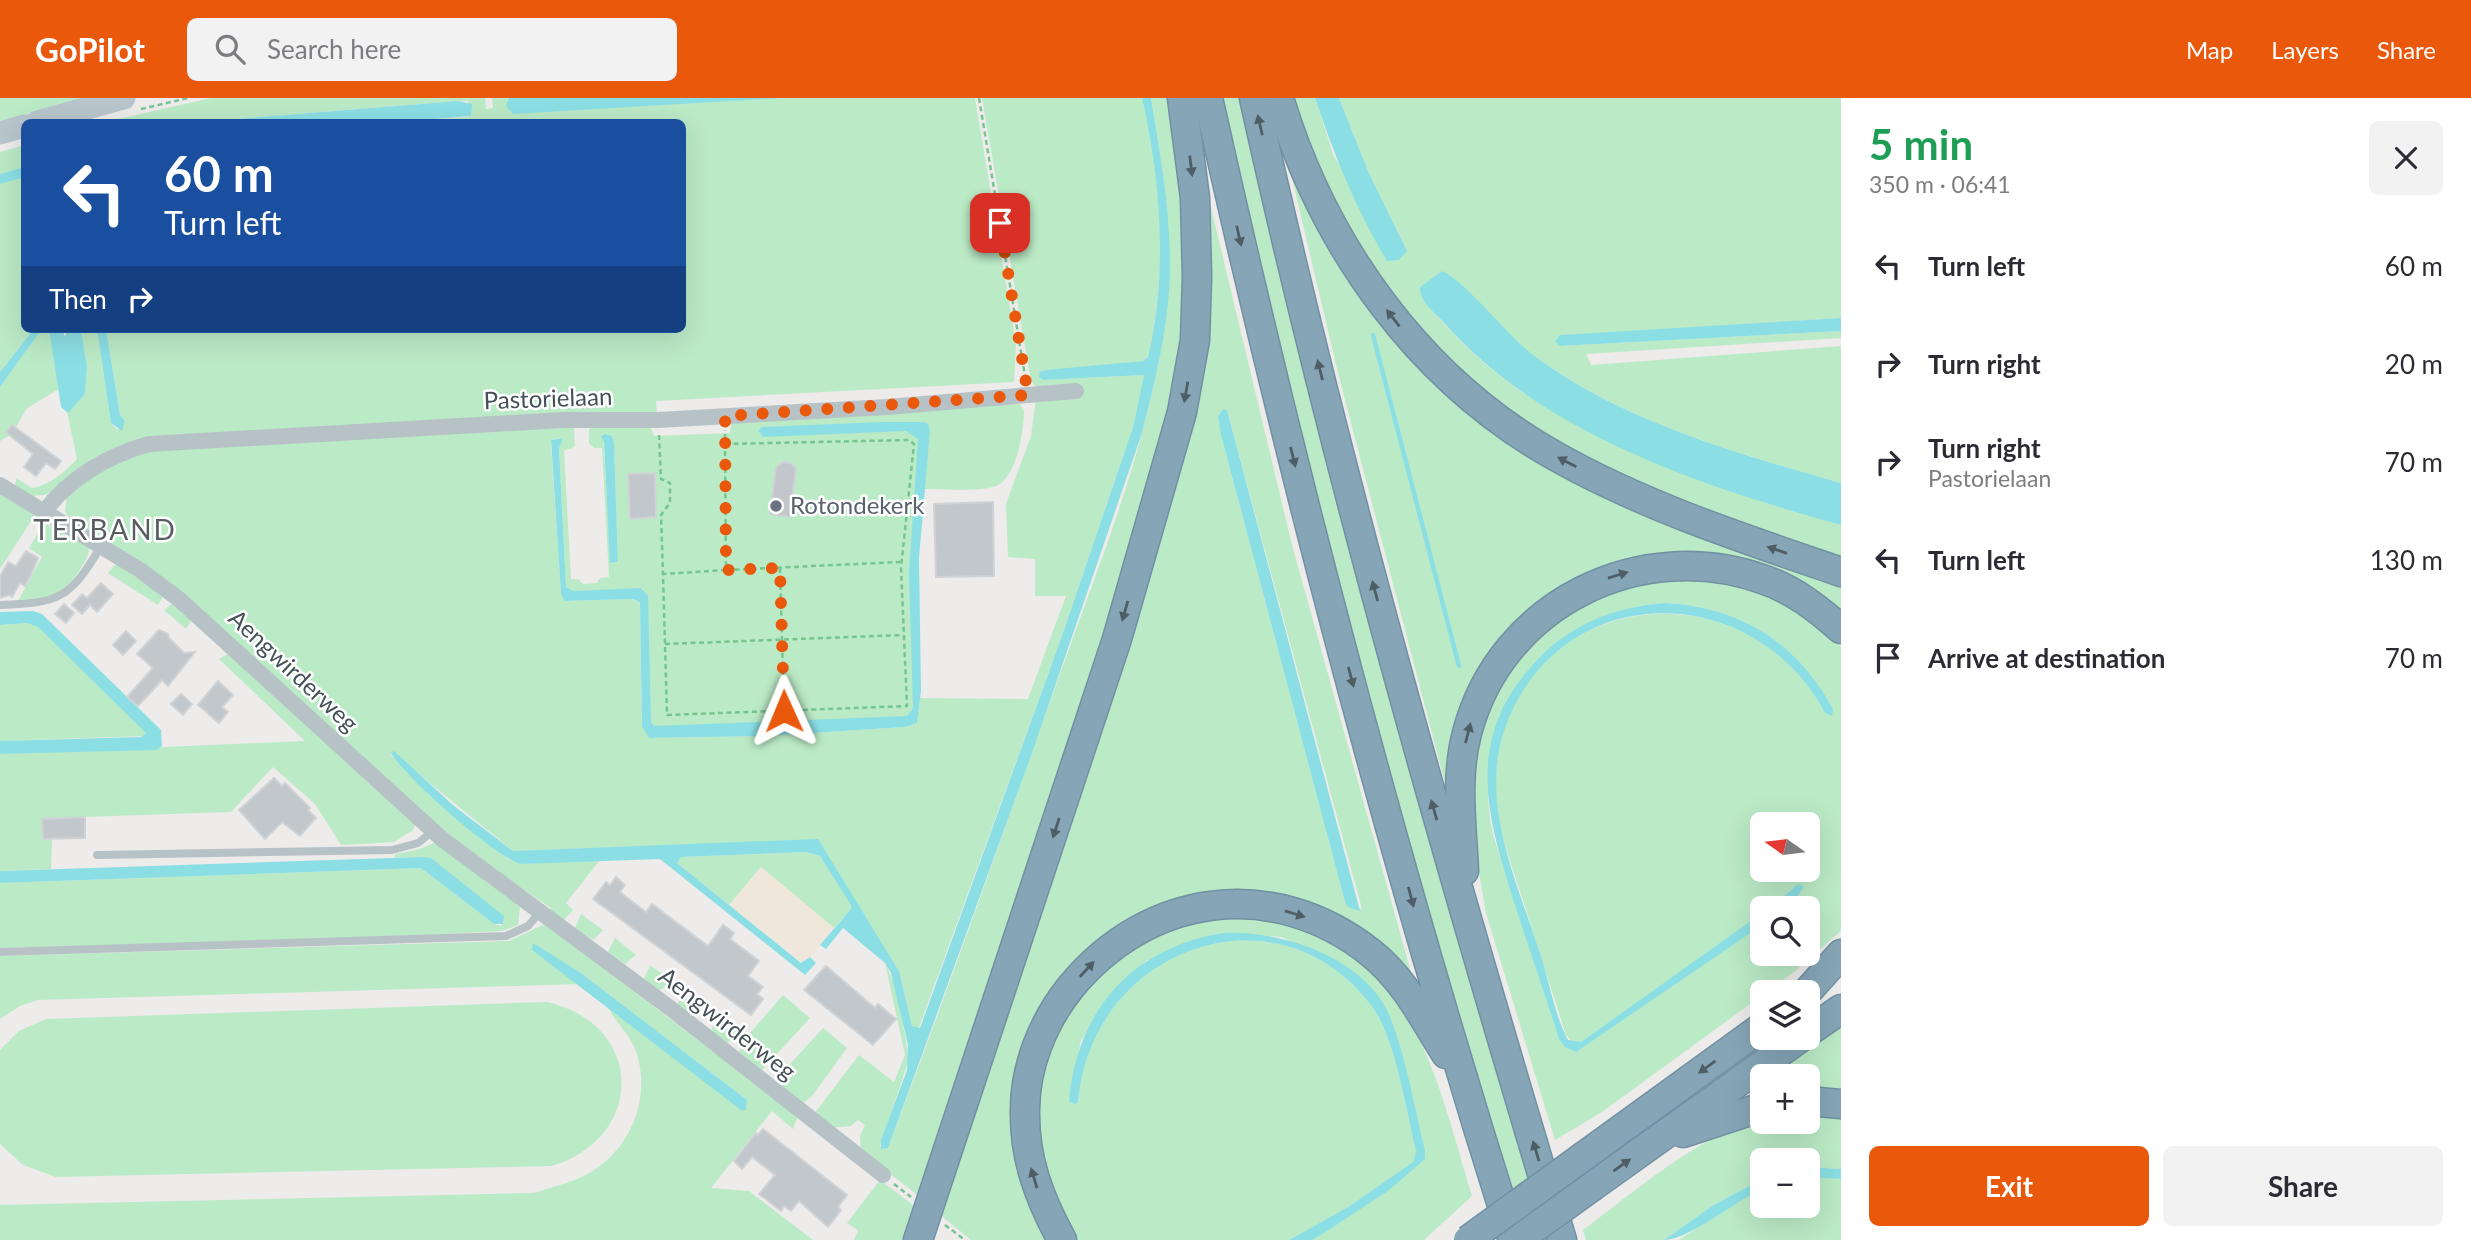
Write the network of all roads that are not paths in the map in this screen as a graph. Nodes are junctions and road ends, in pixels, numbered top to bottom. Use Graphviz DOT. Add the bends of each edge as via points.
graph roads {
  1 [pos="124,98"];
  2 [pos="1182,98"];
  3 [pos="1208,98"];
  4 [pos="1254,98"];
  5 [pos="1279,98"];
  6 [pos="48,119"];
  7 [pos="21,127"];
  8 [pos="0,133"];
  9 [pos="1076,391"];
  10 [pos="0,485"];
  11 [pos="44,512"];
  12 [pos="101,546"];
  13 [pos="1841,572"];
  14 [pos="0,605"];
  15 [pos="1841,629"];
  16 [pos="433,831"];
  17 [pos="97,855"];
  18 [pos="540,912"];
  19 [pos="1466,923"];
  20 [pos="0,952"];
  21 [pos="1841,954"];
  22 [pos="1841,971"];
  23 [pos="1818,980"];
  24 [pos="1820,985"];
  25 [pos="1841,1009"];
  26 [pos="1820,1024"];
  27 [pos="1750,1036"];
  28 [pos="1783,1050"];
  29 [pos="1462,1081"];
  30 [pos="1820,1102"];
  31 [pos="1841,1104"];
  32 [pos="1750,1111"];
  33 [pos="1651,1144"];
  34 [pos="883,1175"];
  35 [pos="918,1240"];
  36 [pos="1062,1240"];
  37 [pos="1468,1240"];
  38 [pos="1513,1240"];
  39 [pos="1518,1240"];
  40 [pos="1562,1240"];
  1 -- 6 [label="street"];
  2 -- 35 [label="highway, one-way" via="1195,198 1197,278 1195,340 1182,412 1117,639"];
  3 -- 29 [label="highway, one-way" via="1324,581"];
  19 -- 4 [label="highway, one-way" via="1369,569"];
  13 -- 5 [label="highway, one-way" via="1719,530 1603,481 1518,433 1478,404 1401,329 1363,279 1308,178"];
  7 -- 8 [label="street"];
  9 -- 11 [label="street, Pastorielaan" via="658,421 563,420 149,444 91,469 55,497"];
  10 -- 11 [label="street, Aengwirderweg"];
  11 -- 12 [label="street, Aengwirderweg"];
  12 -- 14 [label="lane" via="72,587 56,599 43,604"];
  12 -- 16 [label="street, Aengwirderweg" via="209,625"];
  19 -- 15 [label="highway, one-way" via="1460,802 1467,734 1484,687 1500,662 1546,613 1605,579 1633,570 1685,565 1726,569 1768,581"];
  16 -- 17 [label="lane" via="418,843 392,850"];
  16 -- 18 [label="street, Aengwirderweg"];
  18 -- 20 [label="lane" via="528,926 506,936"];
  18 -- 34 [label="street, Aengwirderweg"];
  40 -- 19 [label="highway, one-way"];
  21 -- 23 [label="highway"];
  22 -- 24 [label="highway"];
  25 -- 26 [label="highway"];
  27 -- 37 [label="highway, one-way, bridge"];
  28 -- 33 [label="highway"];
  36 -- 29 [label="highway, one-way" via="1030,1166 1025,1108 1034,1056 1048,1022 1084,972 1103,952 1152,921 1179,912 1245,905 1287,911 1325,924 1364,948 1398,980"];
  29 -- 38 [label="highway"];
  30 -- 31 [label="highway"];
  32 -- 33 [label="highway"];
  39 -- 33 [label="highway, one-way, bridge"];
}
